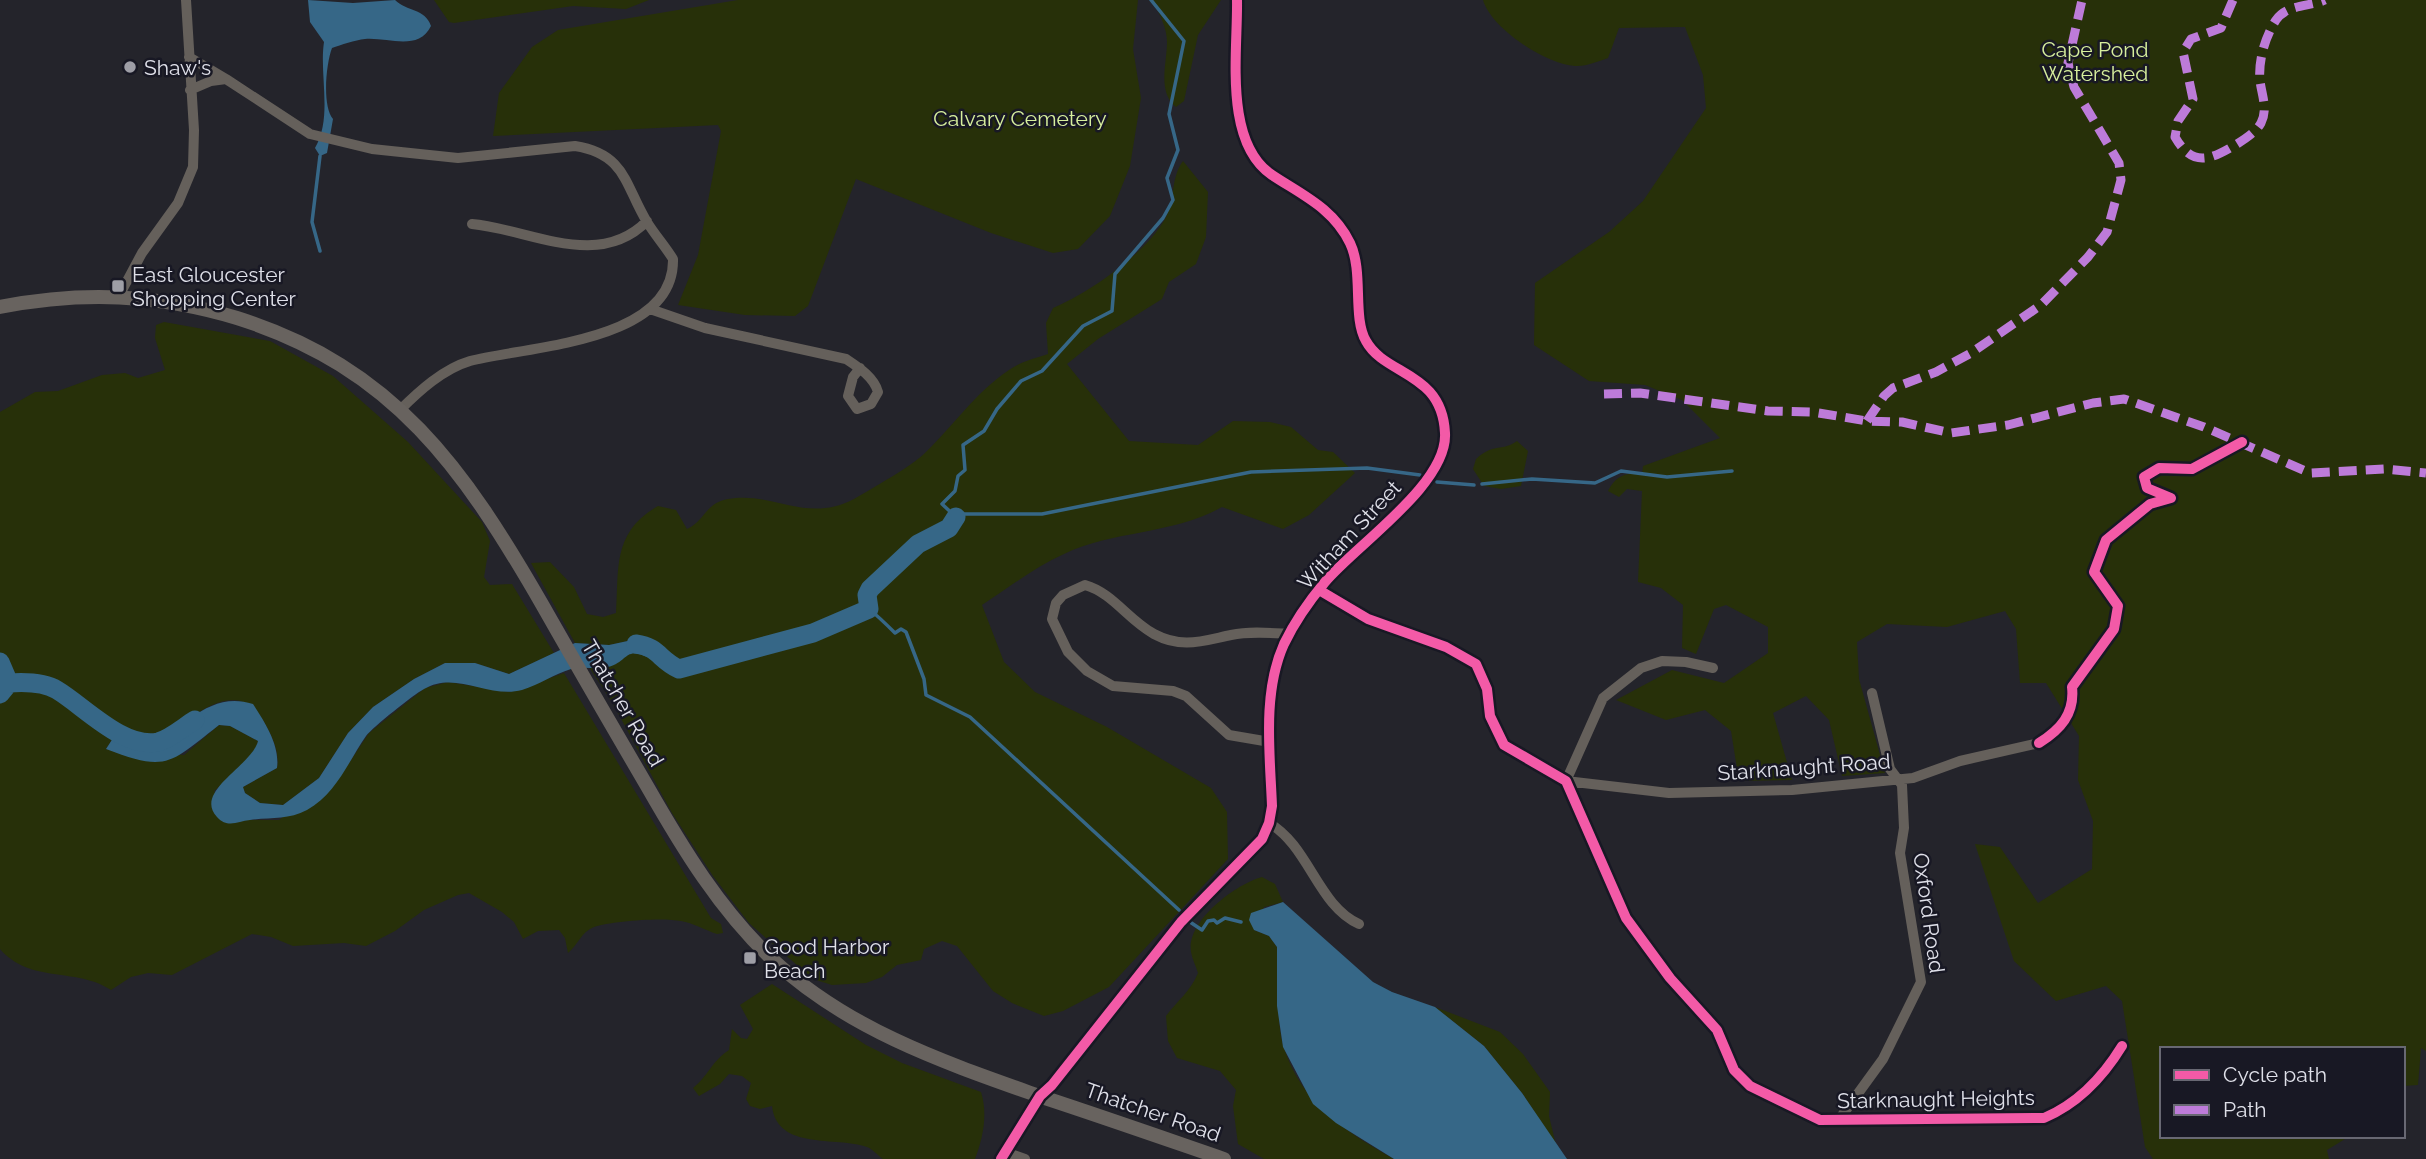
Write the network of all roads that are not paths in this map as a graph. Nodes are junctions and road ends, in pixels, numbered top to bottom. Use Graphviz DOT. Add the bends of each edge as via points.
graph roads {
  1 [pos="186,0"];
  2 [pos="1237,0"];
  3 [pos="189,57"];
  4 [pos="226,79"];
  5 [pos="190,90"];
  6 [pos="647,221"];
  7 [pos="472,224"];
  8 [pos="118,296"];
  9 [pos="0,307"];
  10 [pos="650,309"];
  11 [pos="860,368"];
  12 [pos="400,410"];
  13 [pos="1319,590"];
  14 [pos="1290,634"];
  15 [pos="1713,668"];
  16 [pos="1872,693"];
  17 [pos="1270,742"];
  18 [pos="2039,743"];
  19 [pos="1566,781"];
  20 [pos="1897,781"];
  21 [pos="1269,823"];
  22 [pos="1359,924"];
  23 [pos="2122,1046"];
  24 [pos="1040,1096"];
  25 [pos="1838,1121"];
  26 [pos="1003,1156"];
  27 [pos="1025,1159"];
  28 [pos="1224,1159"];
  1 -- 3 [label="street"];
  2 -- 13 [label="street, Witham Street" via="1237,102 1242,132 1270,174 1301,190 1341,227 1356,256 1364,339 1428,390 1445,432 1443,452 1434,471"];
  3 -- 4 [label="street"];
  3 -- 5 [label="street"];
  4 -- 5 [label="street"];
  4 -- 6 [label="street" via="316,136 330,139 436,158 588,148 609,157 631,186"];
  5 -- 8 [label="street" via="194,144 187,188"];
  6 -- 7 [label="street" via="627,237 570,247"];
  6 -- 10 [label="street" via="673,259 670,280"];
  8 -- 9 [label="main road, Thatcher Road" via="80,295"];
  8 -- 12 [label="main road, Thatcher Road" via="177,303 263,327 327,357"];
  10 -- 11 [label="street" via="705,328 837,356"];
  10 -- 12 [label="street" via="587,338 457,366"];
  12 -- 24 [label="main road, Thatcher Road" via="470,485 704,881 771,958 821,999 895,1042"];
  13 -- 14 [label="street, Witham Street"];
  13 -- 19 [label="street" via="1368,619 1467,657 1482,673 1490,716 1504,745"];
  14 -- 17 [label="street, Witham Street" via="1276,668"];
  14 -- 17 [label="street" via="1175,643 1136,624 1109,597 1085,585 1063,595 1052,619 1068,652 1087,671 1113,686 1173,691 1186,696 1229,735"];
  15 -- 19 [label="street" via="1662,661 1640,667 1603,698"];
  16 -- 20 [label="street, Oxford Road"];
  17 -- 21 [label="street, Witham Street"];
  18 -- 20 [label="street, Starknaught Road"];
  19 -- 20 [label="street, Starknaught Road" via="1670,793"];
  19 -- 25 [label="street, Starknaught Heights" via="1626,918 1670,978 1717,1030 1740,1077 1820,1120"];
  20 -- 25 [label="street, Oxford Road" via="1902,785 1900,853 1921,982 1883,1059"];
  21 -- 22 [label="street" via="1285,832 1342,913"];
  21 -- 24 [label="street" via="1262,839 1181,922"];
  23 -- 25 [label="street, Starknaught Heights" via="2065,1109 2044,1118"];
  24 -- 26 [label="street"];
  24 -- 28 [label="main road, Thatcher Road"];
  26 -- 27 [label="street"];
}
